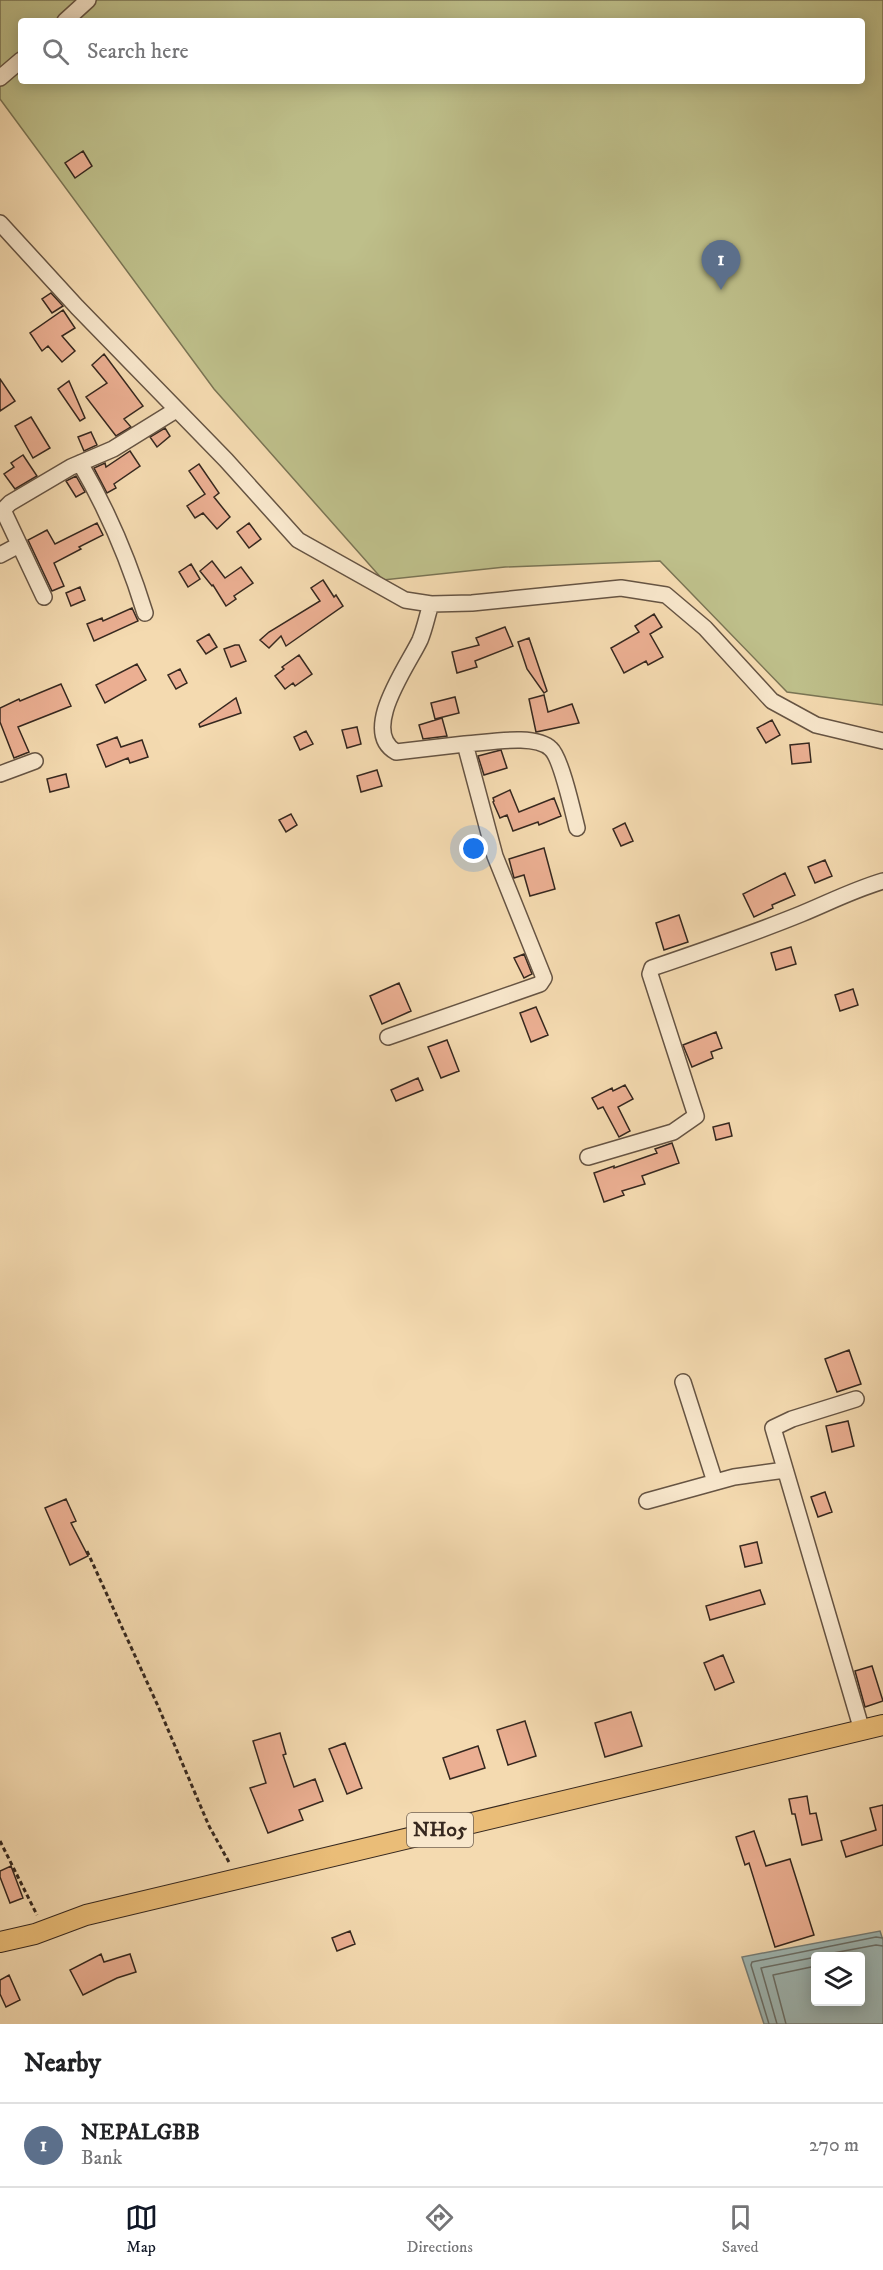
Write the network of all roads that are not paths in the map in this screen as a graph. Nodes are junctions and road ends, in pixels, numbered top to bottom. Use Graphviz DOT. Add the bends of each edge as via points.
graph roads {
  1 [pos="88,0"];
  2 [pos="68,18"];
  3 [pos="18,63"];
  4 [pos="0,78"];
  5 [pos="0,223"];
  6 [pos="176,410"];
  7 [pos="80,463"];
  8 [pos="2,506"];
  9 [pos="19,545"];
  10 [pos="0,555"];
  11 [pos="44,597"];
  12 [pos="431,604"];
  13 [pos="145,613"];
  14 [pos="883,741"];
  15 [pos="465,744"];
  16 [pos="35,761"];
  17 [pos="0,774"];
  18 [pos="577,828"];
  19 [pos="883,881"];
  20 [pos="388,1037"];
  21 [pos="588,1157"];
  22 [pos="683,1382"];
  23 [pos="856,1399"];
  24 [pos="785,1470"];
  25 [pos="715,1482"];
  26 [pos="648,1500"];
  27 [pos="883,1725"];
  28 [pos="860,1730"];
  29 [pos="0,1942"];
  1 -- 2 [label="street"];
  3 -- 4 [label="street"];
  5 -- 6 [label="street"];
  6 -- 7 [label="street" via="113,449"];
  6 -- 12 [label="street" via="298,540 405,600"];
  7 -- 8 [label="street"];
  7 -- 13 [label="street" via="100,498"];
  8 -- 9 [label="street"];
  9 -- 10 [label="street"];
  9 -- 11 [label="street"];
  12 -- 14 [label="street" via="621,588 666,595 705,628 772,701 816,725"];
  12 -- 15 [label="street" via="420,639 390,696 382,730 396,752"];
  15 -- 18 [label="street" via="521,740 545,744 555,754"];
  15 -- 20 [label="street" via="495,856 544,978 540,984"];
  16 -- 17 [label="street"];
  19 -- 21 [label="street" via="652,968 650,974 696,1116 673,1132"];
  22 -- 25 [label="street"];
  23 -- 24 [label="street" via="773,1428"];
  24 -- 25 [label="street"];
  24 -- 28 [label="street"];
  25 -- 26 [label="street"];
  27 -- 28 [label="main road, NH05"];
  28 -- 29 [label="main road, NH05" via="86,1915"];
}
